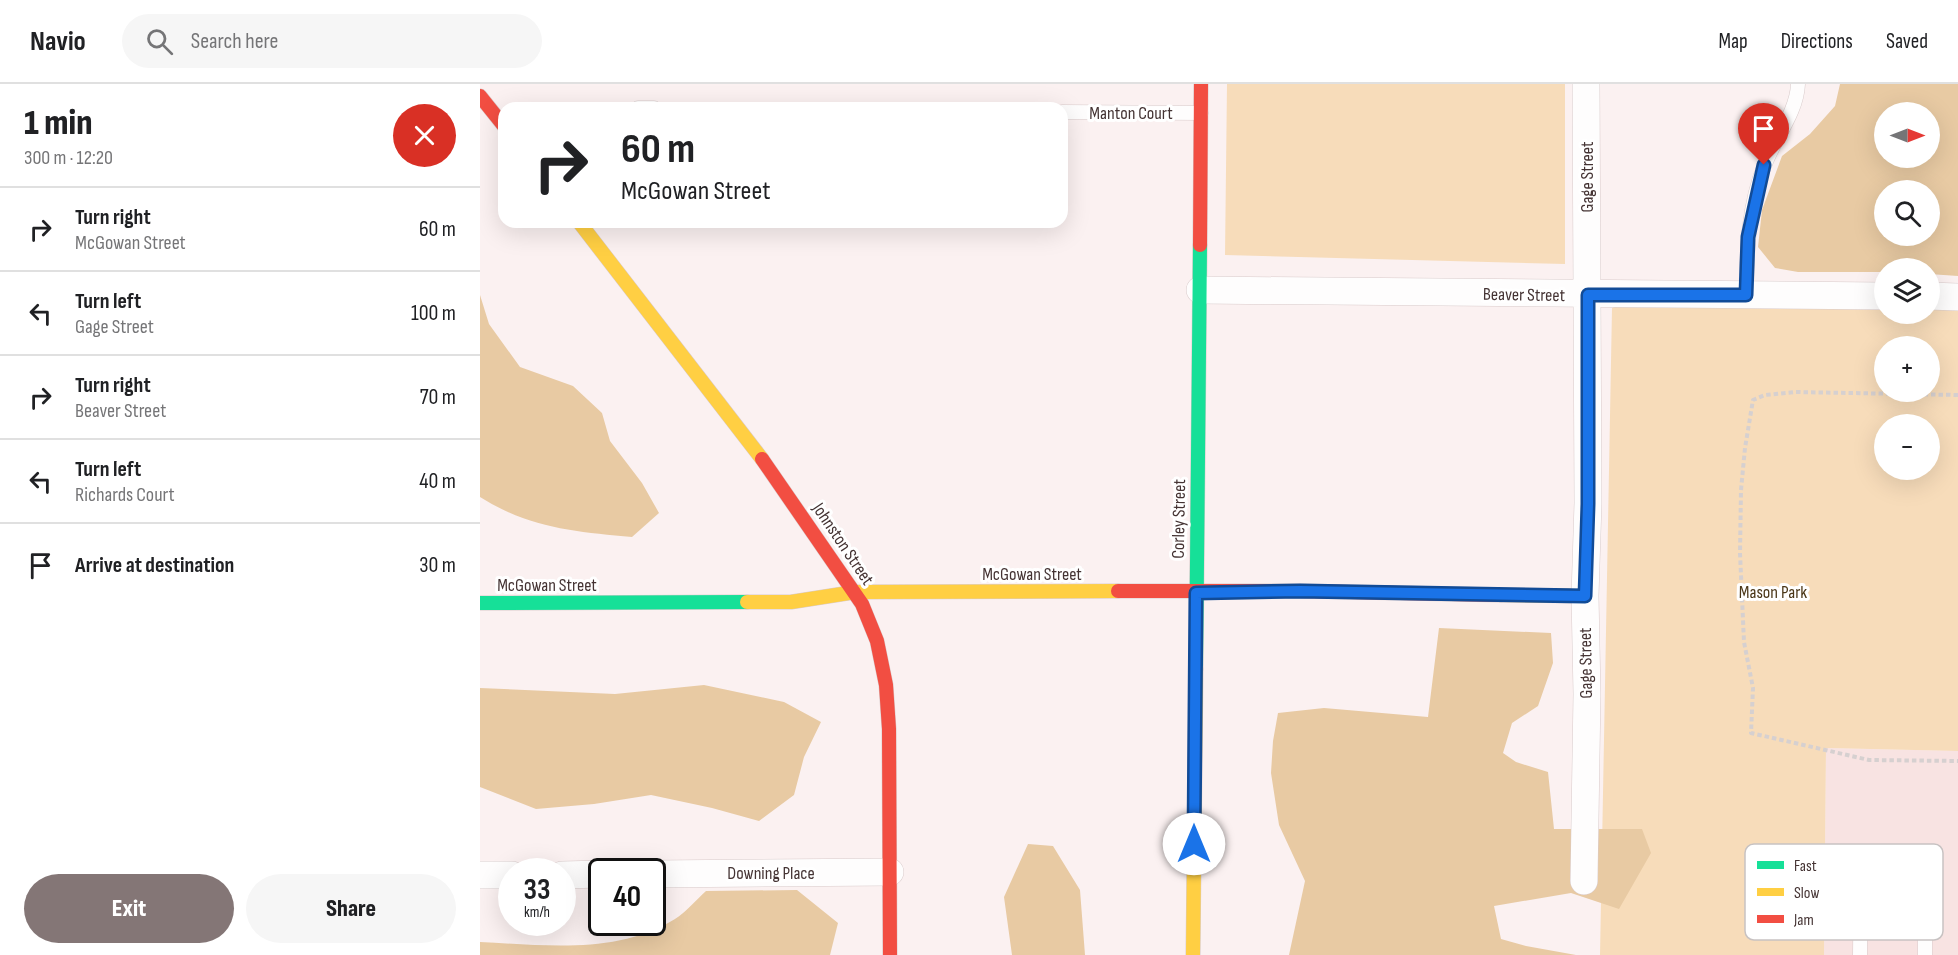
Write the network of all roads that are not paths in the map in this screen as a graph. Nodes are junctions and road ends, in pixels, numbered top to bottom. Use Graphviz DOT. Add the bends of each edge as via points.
graph roads {
  1 [pos="1201,84"];
  2 [pos="1586,84"];
  3 [pos="1798,84"];
  4 [pos="480,96"];
  5 [pos="1068,112"];
  6 [pos="1201,113"];
  7 [pos="498,118"];
  8 [pos="584,228"];
  9 [pos="1200,291"];
  10 [pos="1588,295"];
  11 [pos="1746,295"];
  12 [pos="1874,296"];
  13 [pos="1940,296"];
  14 [pos="1958,297"];
  15 [pos="855,592"];
  16 [pos="1196,593"];
  17 [pos="1585,596"];
  18 [pos="480,603"];
  19 [pos="890,872"];
  20 [pos="666,874"];
  21 [pos="480,875"];
  22 [pos="498,875"];
  23 [pos="1584,881"];
  24 [pos="1860,940"];
  25 [pos="1925,940"];
  26 [pos="890,955"];
  27 [pos="1193,955"];
  28 [pos="1860,955"];
  29 [pos="1925,955"];
  1 -- 6 [label="street, Corley Street"];
  2 -- 10 [label="street, Gage Street"];
  3 -- 11 [label="lane" via="1797,98 1764,165 1756,196 1748,237"];
  4 -- 7 [label="street"];
  5 -- 6 [label="lane, Manton Court"];
  6 -- 9 [label="street, Corley Street"];
  8 -- 15 [label="street, Johnston Street" via="761,456"];
  9 -- 10 [label="street, Beaver Street"];
  9 -- 16 [label="street, Corley Street"];
  10 -- 11 [label="street, Beaver Street"];
  10 -- 17 [label="street, Gage Street"];
  11 -- 12 [label="street, Beaver Street"];
  13 -- 14 [label="street"];
  15 -- 16 [label="street, McGowan Street"];
  15 -- 18 [label="street, McGowan Street" via="791,602"];
  15 -- 19 [label="street, Johnston Street" via="877,641 886,685"];
  16 -- 17 [label="street, McGowan Street"];
  16 -- 27 [label="street, Corley Street"];
  17 -- 23 [label="street, Gage Street"];
  19 -- 20 [label="street, Downing Place"];
  19 -- 26 [label="street, Johnston Street"];
  21 -- 22 [label="street"];
  24 -- 28 [label="lane"];
  25 -- 29 [label="lane"];
}
